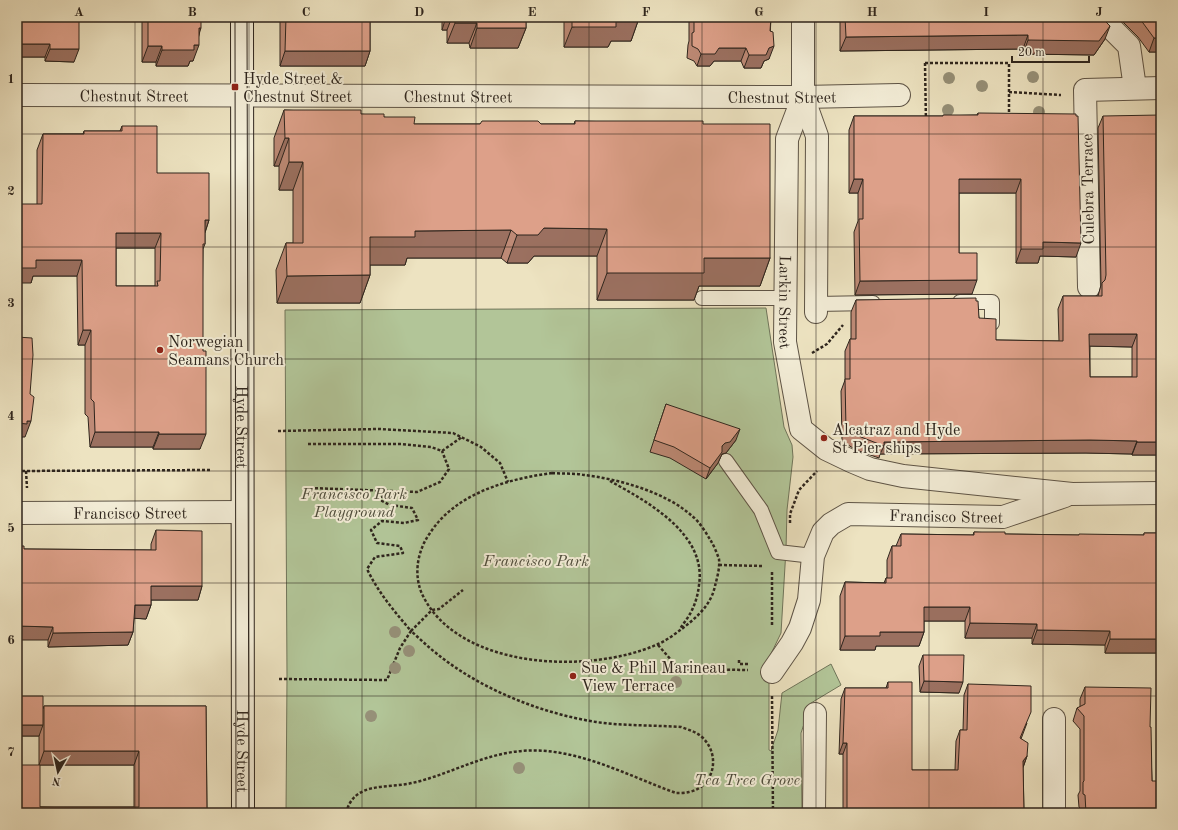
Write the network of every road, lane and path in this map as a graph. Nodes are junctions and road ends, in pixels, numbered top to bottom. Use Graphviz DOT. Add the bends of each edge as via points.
graph roads {
  1 [pos="242,17"];
  2 [pos="803,17"];
  3 [pos="1100,17"];
  4 [pos="1135,88"];
  5 [pos="1161,88"];
  6 [pos="1009,92"];
  7 [pos="1076,93"];
  8 [pos="17,95"];
  9 [pos="242,96"];
  10 [pos="899,96"];
  11 [pos="803,97"];
  12 [pos="1088,287"];
  13 [pos="702,298"];
  14 [pos="785,298"];
  15 [pos="945,302"];
  16 [pos="883,303"];
  17 [pos="816,308"];
  18 [pos="992,323"];
  19 [pos="843,325"];
  20 [pos="807,357"];
  21 [pos="278,431"];
  22 [pos="462,437"];
  23 [pos="308,444"];
  24 [pos="442,451"];
  25 [pos="726,461"];
  26 [pos="870,469"];
  27 [pos="210,470"];
  28 [pos="17,471"];
  29 [pos="26,471"];
  30 [pos="818,471"];
  31 [pos="607,479"];
  32 [pos="508,482"];
  33 [pos="310,488"];
  34 [pos="27,489"];
  35 [pos="383,491"];
  36 [pos="1161,493"];
  37 [pos="1072,494"];
  38 [pos="242,512"];
  39 [pos="17,513"];
  40 [pos="790,528"];
  41 [pos="813,556"];
  42 [pos="772,566"];
  43 [pos="463,590"];
  44 [pos="432,610"];
  45 [pos="411,631"];
  46 [pos="677,632"];
  47 [pos="772,635"];
  48 [pos="658,645"];
  49 [pos="739,660"];
  50 [pos="747,664"];
  51 [pos="752,664"];
  52 [pos="772,672"];
  53 [pos="279,679"];
  54 [pos="815,714"];
  55 [pos="1054,719"];
  56 [pos="243,813"];
  57 [pos="346,813"];
  58 [pos="773,813"];
  59 [pos="814,813"];
  60 [pos="1054,813"];
  1 -- 9 [label="street, Hyde Street"];
  2 -- 11 [label="street, Larkin Street"];
  3 -- 4 [label="street" via="1129,46"];
  4 -- 5 [label="street"];
  4 -- 7 [label="street"];
  6 -- 6 [label="path" via="1009,63 925,63 926,124 1009,123"];
  6 -- 7 [label="path"];
  7 -- 12 [label="street, Culebra Terrace"];
  8 -- 9 [label="street, Chestnut Street"];
  9 -- 11 [label="street, Chestnut Street"];
  9 -- 38 [label="street, Hyde Street"];
  10 -- 11 [label="street, Chestnut Street"];
  11 -- 14 [label="street, Larkin Street" via="787,139"];
  11 -- 17 [label="street, Larkin Street" via="817,136"];
  13 -- 14 [label="lane"];
  14 -- 26 [label="street, Larkin Street" via="785,342 802,429 826,449"];
  15 -- 18 [label="lane" via="992,302"];
  16 -- 17 [label="lane"];
  19 -- 20 [label="path" via="827,344"];
  21 -- 22 [label="path" via="379,429 453,433"];
  22 -- 24 [label="path"];
  22 -- 32 [label="path" via="481,447 500,463"];
  23 -- 24 [label="path" via="401,444 431,447"];
  24 -- 35 [label="path" via="449,469 440,482 417,492"];
  25 -- 41 [label="lane" via="761,510 778,552"];
  26 -- 37 [label="street, Francisco Street" via="903,476"];
  27 -- 29 [label="path"];
  28 -- 29 [label="path"];
  29 -- 34 [label="path"];
  30 -- 40 [label="path" via="799,490 790,514"];
  31 -- 32 [label="path" via="583,474 552,473"];
  31 -- 46 [label="path" via="666,516 688,540 698,559 701,576 698,596 691,614"];
  31 -- 46 [label="path" via="650,492 674,503 693,516 714,547 719,560 715,589 707,606"];
  32 -- 44 [label="path" via="473,496 448,512 426,539 420,550 418,587"];
  33 -- 35 [label="path"];
  35 -- 45 [label="path" via="382,501 412,508 418,520 404,523 382,521 371,530 377,543 400,546 403,553 375,557 367,569 385,600"];
  36 -- 37 [label="street, Francisco Street"];
  37 -- 41 [label="street, Francisco Street" via="1003,517 848,514 823,532"];
  38 -- 39 [label="street, Francisco Street"];
  38 -- 56 [label="street, Hyde Street"];
  41 -- 52 [label="street" via="809,600 800,628"];
  42 -- 47 [label="path"];
  43 -- 44 [label="path" via="439,609"];
  44 -- 45 [label="path"];
  44 -- 48 [label="path" via="437,618 459,635 489,650 518,658 576,662 604,660 634,654"];
  45 -- 53 [label="path" via="400,648 387,680"];
  45 -- 57 [label="path" via="436,654 516,700 562,715 596,722 681,727 693,731 703,738 711,749 714,758 712,770 699,788 676,793 600,764 565,754 525,750 477,761 426,780 370,788 354,796"];
  46 -- 48 [label="path"];
  48 -- 51 [label="path" via="679,669 751,670"];
  49 -- 50 [label="path" via="739,664"];
  52 -- 58 [label="path"];
  54 -- 59 [label="street"];
  55 -- 60 [label="street"];
}
